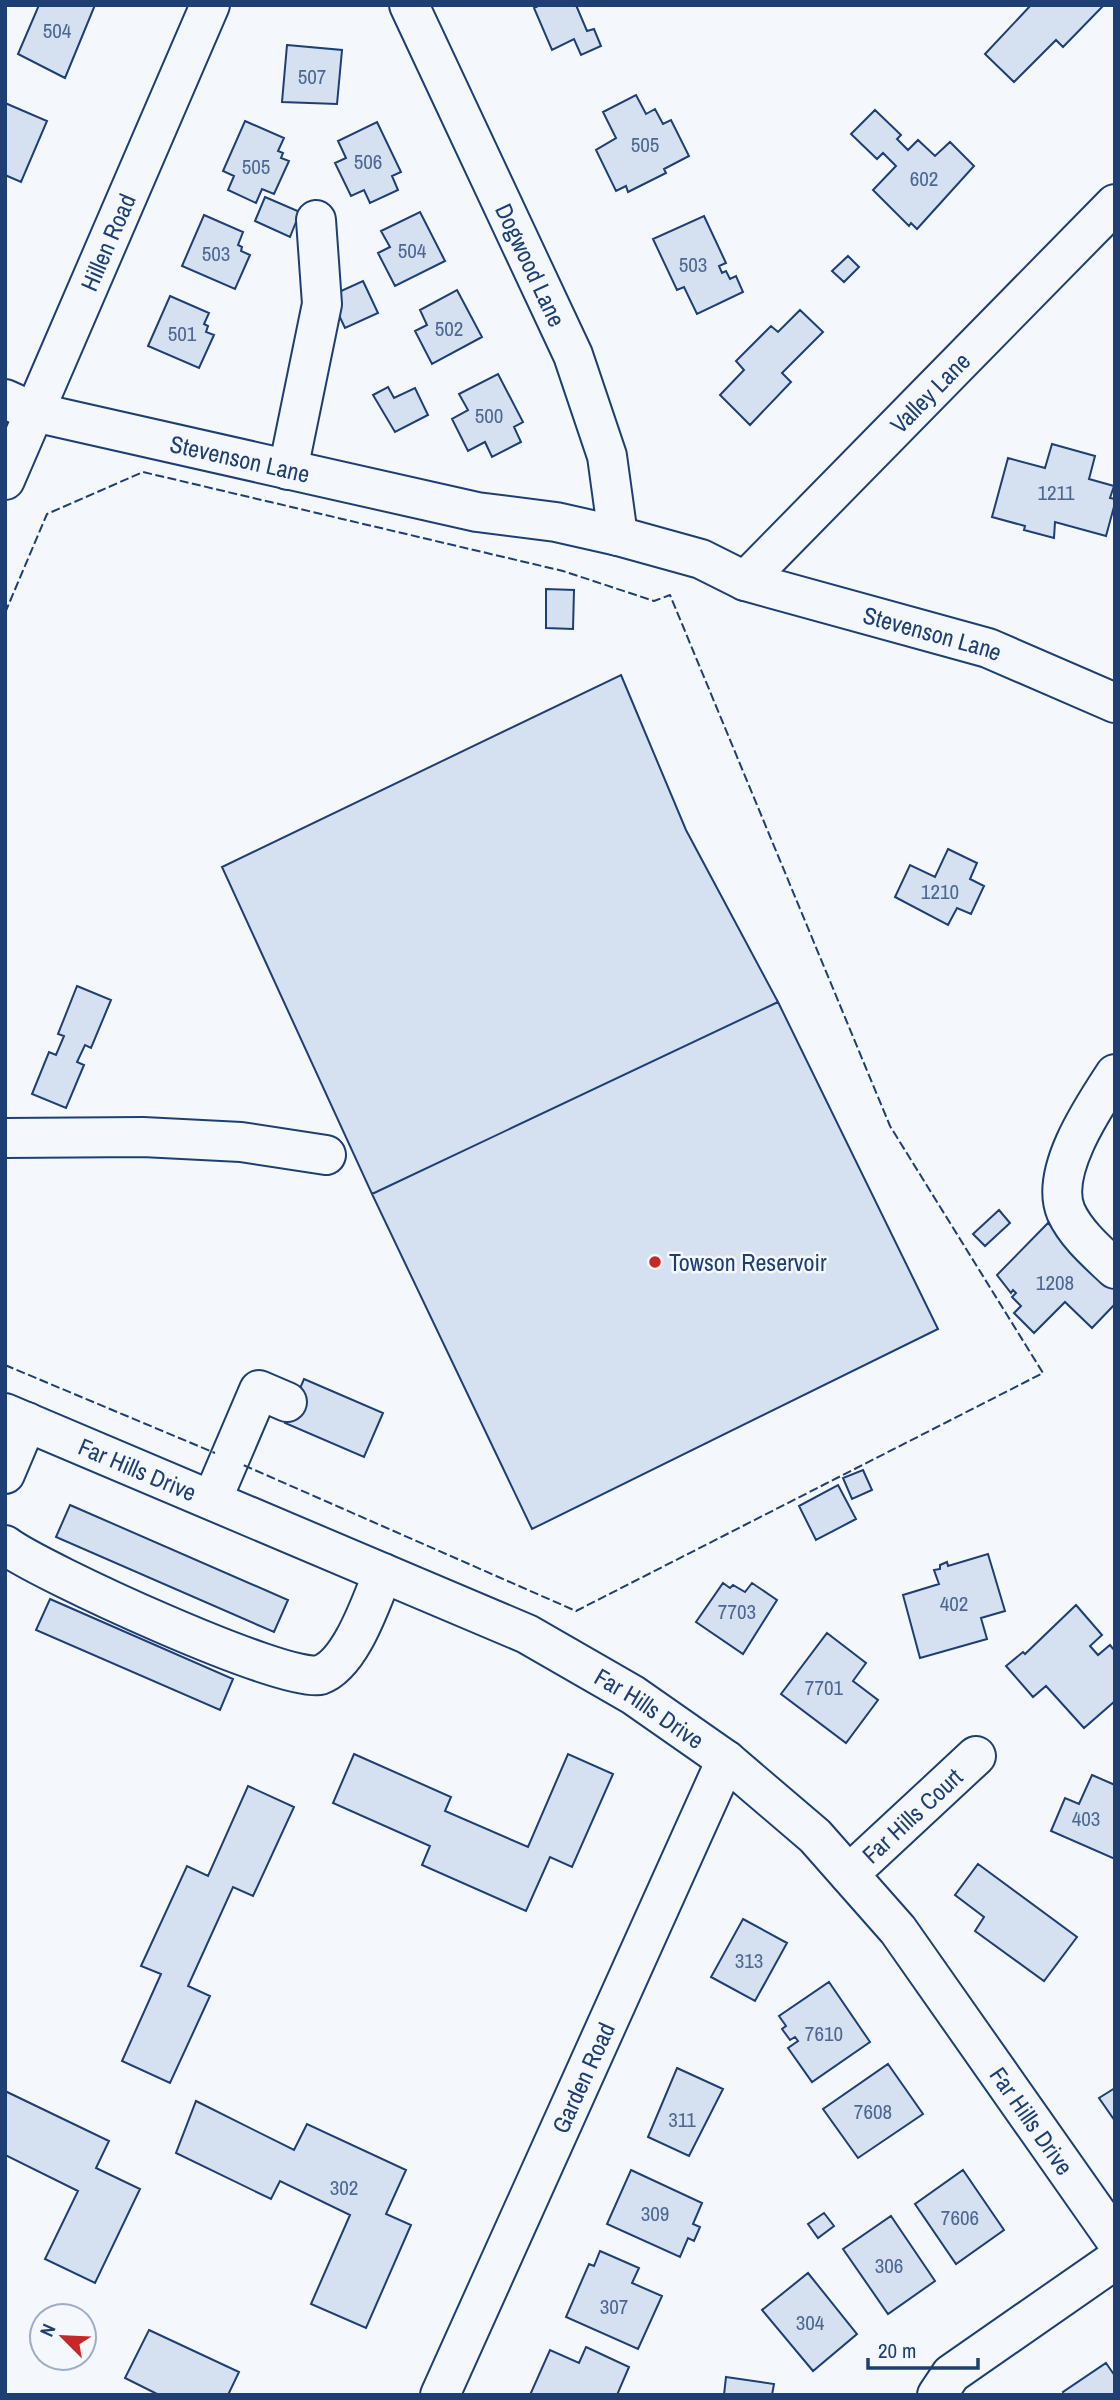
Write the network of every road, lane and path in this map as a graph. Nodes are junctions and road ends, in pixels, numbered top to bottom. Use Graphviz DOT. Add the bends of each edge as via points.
graph roads {
  1 [pos="209,5"];
  2 [pos="409,5"];
  3 [pos="1115,204"];
  4 [pos="317,220"];
  5 [pos="20,405"];
  6 [pos="288,470"];
  7 [pos="5,480"];
  8 [pos="477,512"];
  9 [pos="618,536"];
  10 [pos="745,581"];
  11 [pos="1115,703"];
  12 [pos="1115,1074"];
  13 [pos="5,1138"];
  14 [pos="326,1155"];
  15 [pos="1115,1269"];
  16 [pos="287,1402"];
  17 [pos="16,1417"];
  18 [pos="5,1474"];
  19 [pos="212,1500"];
  20 [pos="5,1545"];
  21 [pos="383,1573"];
  22 [pos="976,1756"];
  23 [pos="726,1760"];
  24 [pos="849,1874"];
  25 [pos="1115,2239"];
  26 [pos="1115,2260"];
  27 [pos="440,2395"];
  28 [pos="937,2395"];
  1 -- 5 [label="street, Hillen Road"];
  2 -- 9 [label="street, Dogwood Lane" via="573,355 607,456"];
  3 -- 10 [label="street, Valley Lane"];
  4 -- 6 [label="street" via="322,304"];
  5 -- 6 [label="street, Stevenson Lane"];
  5 -- 7 [label="street, Hillen Road"];
  6 -- 8 [label="street, Stevenson Lane"];
  8 -- 9 [label="street, Stevenson Lane"];
  8 -- 10 [label="street, Stevenson Lane" via="561,546 695,580"];
  9 -- 10 [label="street, Stevenson Lane" via="701,559"];
  10 -- 11 [label="street, Stevenson Lane" via="988,648"];
  12 -- 15 [label="street" via="1083,1122 1064,1177 1065,1208 1074,1226"];
  13 -- 14 [label="street" via="241,1142"];
  16 -- 19 [label="street" via="260,1390"];
  17 -- 18 [label="street"];
  17 -- 19 [label="street, Far Hills Drive"];
  19 -- 21 [label="street, Far Hills Drive"];
  20 -- 21 [label="street" via="251,1661 284,1672 319,1675 343,1660"];
  21 -- 23 [label="street, Far Hills Drive" via="573,1658"];
  22 -- 24 [label="street, Far Hills Court"];
  23 -- 24 [label="street, Far Hills Drive" via="815,1836"];
  23 -- 27 [label="street, Garden Road"];
  24 -- 25 [label="street, Far Hills Drive" via="934,1979"];
  26 -- 28 [label="street" via="951,2374"];
}
